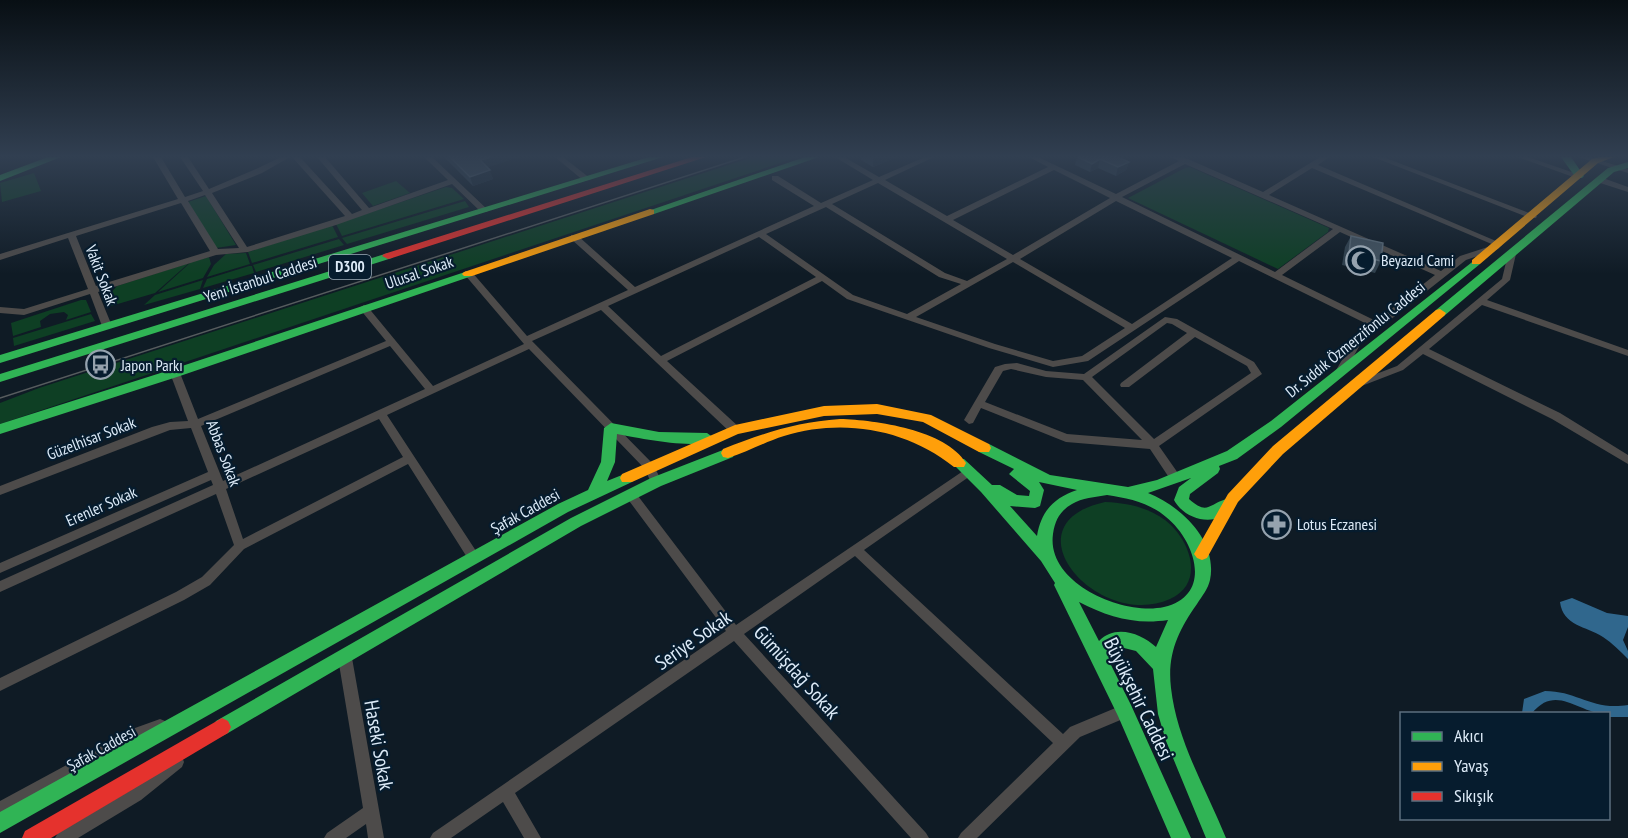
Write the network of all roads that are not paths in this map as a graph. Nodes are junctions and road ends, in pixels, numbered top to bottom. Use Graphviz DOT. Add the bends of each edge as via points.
graph roads {
  1 [pos="182,196"];
  2 [pos="196,196"];
  3 [pos="211,196"];
  4 [pos="331,196"];
  5 [pos="354,196"];
  6 [pos="410,196"];
  7 [pos="469,196"];
  8 [pos="530,196"];
  9 [pos="577,196"];
  10 [pos="697,196"];
  11 [pos="806,196"];
  12 [pos="845,196"];
  13 [pos="907,196"];
  14 [pos="995,196"];
  15 [pos="1275,196"];
  16 [pos="1383,196"];
  17 [pos="1480,196"];
  18 [pos="1556,196"];
  19 [pos="1581,196"];
  20 [pos="1118,197"];
  21 [pos="184,200"];
  22 [pos="823,206"];
  23 [pos="484,210"];
  24 [pos="367,211"];
  25 [pos="1533,216"];
  26 [pos="350,217"];
  27 [pos="946,220"];
  28 [pos="1339,229"];
  29 [pos="71,234"];
  30 [pos="760,234"];
  31 [pos="574,237"];
  32 [pos="1497,246"];
  33 [pos="245,250"];
  34 [pos="215,252"];
  35 [pos="1512,254"];
  36 [pos="0,256"];
  37 [pos="1239,257"];
  38 [pos="1013,259"];
  39 [pos="468,273"];
  40 [pos="1276,275"];
  41 [pos="1442,275"];
  42 [pos="822,278"];
  43 [pos="969,284"];
  44 [pos="92,290"];
  45 [pos="634,291"];
  46 [pos="1481,301"];
  47 [pos="602,306"];
  48 [pos="364,308"];
  49 [pos="0,310"];
  50 [pos="908,317"];
  51 [pos="1377,325"];
  52 [pos="107,326"];
  53 [pos="1132,328"];
  54 [pos="1194,333"];
  55 [pos="392,342"];
  56 [pos="528,342"];
  57 [pos="1422,350"];
  58 [pos="1628,354"];
  59 [pos="0,359"];
  60 [pos="661,360"];
  61 [pos="1073,363"];
  62 [pos="1339,373"];
  63 [pos="174,374"];
  64 [pos="1086,376"];
  65 [pos="0,378"];
  66 [pos="1125,385"];
  67 [pos="1356,385"];
  68 [pos="432,391"];
  69 [pos="980,404"];
  70 [pos="382,415"];
  71 [pos="969,420"];
  72 [pos="195,424"];
  73 [pos="611,428"];
  74 [pos="0,429"];
  75 [pos="735,430"];
  76 [pos="718,437"];
  77 [pos="972,442"];
  78 [pos="1153,445"];
  79 [pos="1232,455"];
  80 [pos="410,458"];
  81 [pos="1628,460"];
  82 [pos="649,466"];
  83 [pos="969,471"];
  84 [pos="214,474"];
  85 [pos="1176,479"];
  86 [pos="656,482"];
  87 [pos="219,486"];
  88 [pos="1103,489"];
  89 [pos="0,491"];
  90 [pos="1130,492"];
  91 [pos="594,493"];
  92 [pos="631,495"];
  93 [pos="1233,498"];
  94 [pos="240,546"];
  95 [pos="856,550"];
  96 [pos="1202,554"];
  97 [pos="1046,556"];
  98 [pos="474,558"];
  99 [pos="0,568"];
  100 [pos="1058,577"];
  101 [pos="0,587"];
  102 [pos="1190,601"];
  103 [pos="736,634"];
  104 [pos="345,658"];
  105 [pos="1100,663"];
  106 [pos="1163,669"];
  107 [pos="0,685"];
  108 [pos="1125,711"];
  109 [pos="195,714"];
  110 [pos="200,742"];
  111 [pos="1063,743"];
  112 [pos="506,792"];
  113 [pos="0,809"];
  114 [pos="371,812"];
  115 [pos="0,823"];
  116 [pos="32,838"];
  117 [pos="63,838"];
  118 [pos="332,838"];
  119 [pos="376,838"];
  120 [pos="438,838"];
  121 [pos="533,838"];
  122 [pos="921,838"];
  123 [pos="966,838"];
  124 [pos="1181,838"];
  125 [pos="1216,838"];
  1 -- 21 [label="street"];
  2 -- 21 [label="street"];
  3 -- 33 [label="street"];
  4 -- 26 [label="street"];
  5 -- 24 [label="street"];
  6 -- 24 [label="street"];
  7 -- 23 [label="street"];
  8 -- 23 [label="main road, Yeni İstanbul Caddesi / D300"];
  9 -- 65 [label="main road, Yeni İstanbul Caddesi / D300"];
  10 -- 31 [label="main road, Ulusal Sokak"];
  11 -- 22 [label="street"];
  12 -- 22 [label="street"];
  13 -- 27 [label="street"];
  14 -- 27 [label="street"];
  15 -- 28 [label="street"];
  16 -- 32 [label="street"];
  17 -- 25 [label="street"];
  18 -- 25 [label="main road, Dr. Sıddık Özmerzifonlu Caddesi"];
  19 -- 35 [label="main road, Dr. Sıddık Özmerzifonlu Caddesi"];
  20 -- 37 [label="street"];
  20 -- 38 [label="street"];
  21 -- 29 [label="street"];
  21 -- 34 [label="street"];
  22 -- 30 [label="street"];
  22 -- 43 [label="street" via="942,274"];
  23 -- 52 [label="main road, Yeni İstanbul Caddesi / D300"];
  24 -- 26 [label="street"];
  25 -- 32 [label="main road, Dr. Sıddık Özmerzifonlu Caddesi"];
  26 -- 33 [label="street"];
  27 -- 38 [label="street"];
  28 -- 40 [label="street"];
  28 -- 41 [label="street"];
  29 -- 36 [label="street"];
  29 -- 44 [label="street, Vakit Sokak"];
  30 -- 42 [label="street"];
  30 -- 45 [label="street"];
  31 -- 39 [label="main road, Ulusal Sokak"];
  31 -- 45 [label="street"];
  32 -- 41 [label="street" via="1463,258"];
  32 -- 62 [label="main road, Dr. Sıddık Özmerzifonlu Caddesi"];
  33 -- 34 [label="street"];
  34 -- 44 [label="street"];
  35 -- 46 [label="street" via="1506,280"];
  35 -- 67 [label="main road, Dr. Sıddık Özmerzifonlu Caddesi"];
  37 -- 40 [label="street"];
  37 -- 53 [label="street"];
  38 -- 43 [label="street"];
  38 -- 53 [label="street"];
  39 -- 48 [label="main road, Ulusal Sokak"];
  39 -- 56 [label="street"];
  40 -- 51 [label="street"];
  41 -- 51 [label="street"];
  42 -- 50 [label="street" via="850,297"];
  42 -- 60 [label="street"];
  43 -- 50 [label="street"];
  44 -- 49 [label="street" via="24,312"];
  44 -- 52 [label="street, Vakit Sokak"];
  45 -- 47 [label="street"];
  46 -- 57 [label="street"];
  46 -- 58 [label="street"];
  47 -- 56 [label="street"];
  47 -- 60 [label="street"];
  48 -- 55 [label="street"];
  48 -- 63 [label="main road, Ulusal Sokak"];
  50 -- 61 [label="street" via="1053,364"];
  51 -- 62 [label="street" via="1357,341"];
  52 -- 59 [label="main road, Yeni İstanbul Caddesi / D300"];
  53 -- 61 [label="street"];
  54 -- 64 [label="street" via="1165,320"];
  54 -- 66 [label="street"];
  54 -- 78 [label="street" via="1251,364 1257,374"];
  55 -- 68 [label="street"];
  55 -- 72 [label="street, Güzelhisar Sokak"];
  56 -- 68 [label="street"];
  56 -- 73 [label="street"];
  57 -- 67 [label="street" via="1400,368"];
  57 -- 81 [label="street" via="1556,416"];
  60 -- 75 [label="street"];
  61 -- 64 [label="street"];
  62 -- 79 [label="main road, Dr. Sıddık Özmerzifonlu Caddesi"];
  63 -- 72 [label="street, Abbas Sokak"];
  63 -- 74 [label="main road, Ulusal Sokak"];
  64 -- 69 [label="street" via="1043,374 1006,365 999,369"];
  64 -- 78 [label="street"];
  67 -- 93 [label="main road, Dr. Sıddık Özmerzifonlu Caddesi" via="1278,450"];
  68 -- 70 [label="street"];
  69 -- 71 [label="street"];
  69 -- 78 [label="street" via="1066,438"];
  70 -- 80 [label="street"];
  70 -- 87 [label="street"];
  72 -- 84 [label="street, Abbas Sokak"];
  72 -- 89 [label="street, Güzelhisar Sokak" via="156,430"];
  73 -- 76 [label="main road" via="672,440"];
  73 -- 82 [label="street"];
  73 -- 91 [label="main road" via="612,451 605,476"];
  75 -- 76 [label="main road, Şafak Caddesi"];
  75 -- 77 [label="main road, Şafak Caddesi" via="824,411 877,409 926,418"];
  76 -- 82 [label="main road, Şafak Caddesi"];
  77 -- 83 [label="main road" via="1031,483 1037,490 1035,502 1020,504 1006,499"];
  77 -- 88 [label="main road, Şafak Caddesi" via="1047,480"];
  78 -- 85 [label="street"];
  79 -- 85 [label="main road, Dr. Sıddık Özmerzifonlu Caddesi"];
  79 -- 93 [label="main road" via="1184,491 1181,500 1207,517 1215,516"];
  80 -- 94 [label="street"];
  80 -- 98 [label="street"];
  82 -- 86 [label="street"];
  82 -- 91 [label="main road, Şafak Caddesi"];
  83 -- 86 [label="main road" via="947,452 899,429 853,422 796,428"];
  83 -- 95 [label="street, Seriye Sokak"];
  83 -- 97 [label="main road"];
  84 -- 87 [label="street, Abbas Sokak"];
  84 -- 99 [label="street, Erenler Sokak"];
  85 -- 90 [label="main road, Dr. Sıddık Özmerzifonlu Caddesi"];
  86 -- 92 [label="main road"];
  87 -- 94 [label="street, Abbas Sokak"];
  87 -- 101 [label="street"];
  88 -- 90 [label="main road"];
  88 -- 97 [label="main road" via="1083,491 1062,500 1048,515 1043,534"];
  90 -- 96 [label="main road" via="1173,513 1190,529"];
  91 -- 98 [label="main road, Şafak Caddesi"];
  92 -- 103 [label="street, Gümüşdağ Sokak"];
  92 -- 104 [label="main road" via="576,522"];
  93 -- 96 [label="main road, Dr. Sıddık Özmerzifonlu Caddesi"];
  94 -- 107 [label="street" via="206,581"];
  95 -- 103 [label="street, Seriye Sokak"];
  95 -- 111 [label="street"];
  96 -- 102 [label="main road" via="1205,567 1201,586"];
  97 -- 100 [label="main road"];
  98 -- 109 [label="main road, Şafak Caddesi"];
  100 -- 102 [label="main road" via="1084,599 1125,615 1173,612"];
  100 -- 105 [label="main road, Büyükşehir Caddesi"];
  102 -- 106 [label="main road, Büyükşehir Caddesi" via="1165,644"];
  103 -- 112 [label="street, Seriye Sokak"];
  103 -- 122 [label="street, Gümüşdağ Sokak"];
  104 -- 110 [label="main road"];
  104 -- 114 [label="street, Haseki Sokak"];
  105 -- 106 [label="main road" via="1105,646 1112,639 1134,639 1154,654"];
  105 -- 108 [label="main road, Büyükşehir Caddesi"];
  106 -- 125 [label="main road, Büyükşehir Caddesi" via="1162,689 1177,743"];
  108 -- 111 [label="street" via="1075,732"];
  108 -- 124 [label="main road, Büyükşehir Caddesi"];
  109 -- 113 [label="street" via="140,733"];
  109 -- 115 [label="main road, Şafak Caddesi"];
  110 -- 116 [label="main road"];
  110 -- 117 [label="street" via="136,795"];
  111 -- 123 [label="street"];
  112 -- 120 [label="street, Seriye Sokak"];
  112 -- 121 [label="street"];
  114 -- 118 [label="street"];
  114 -- 119 [label="street, Haseki Sokak"];
}
